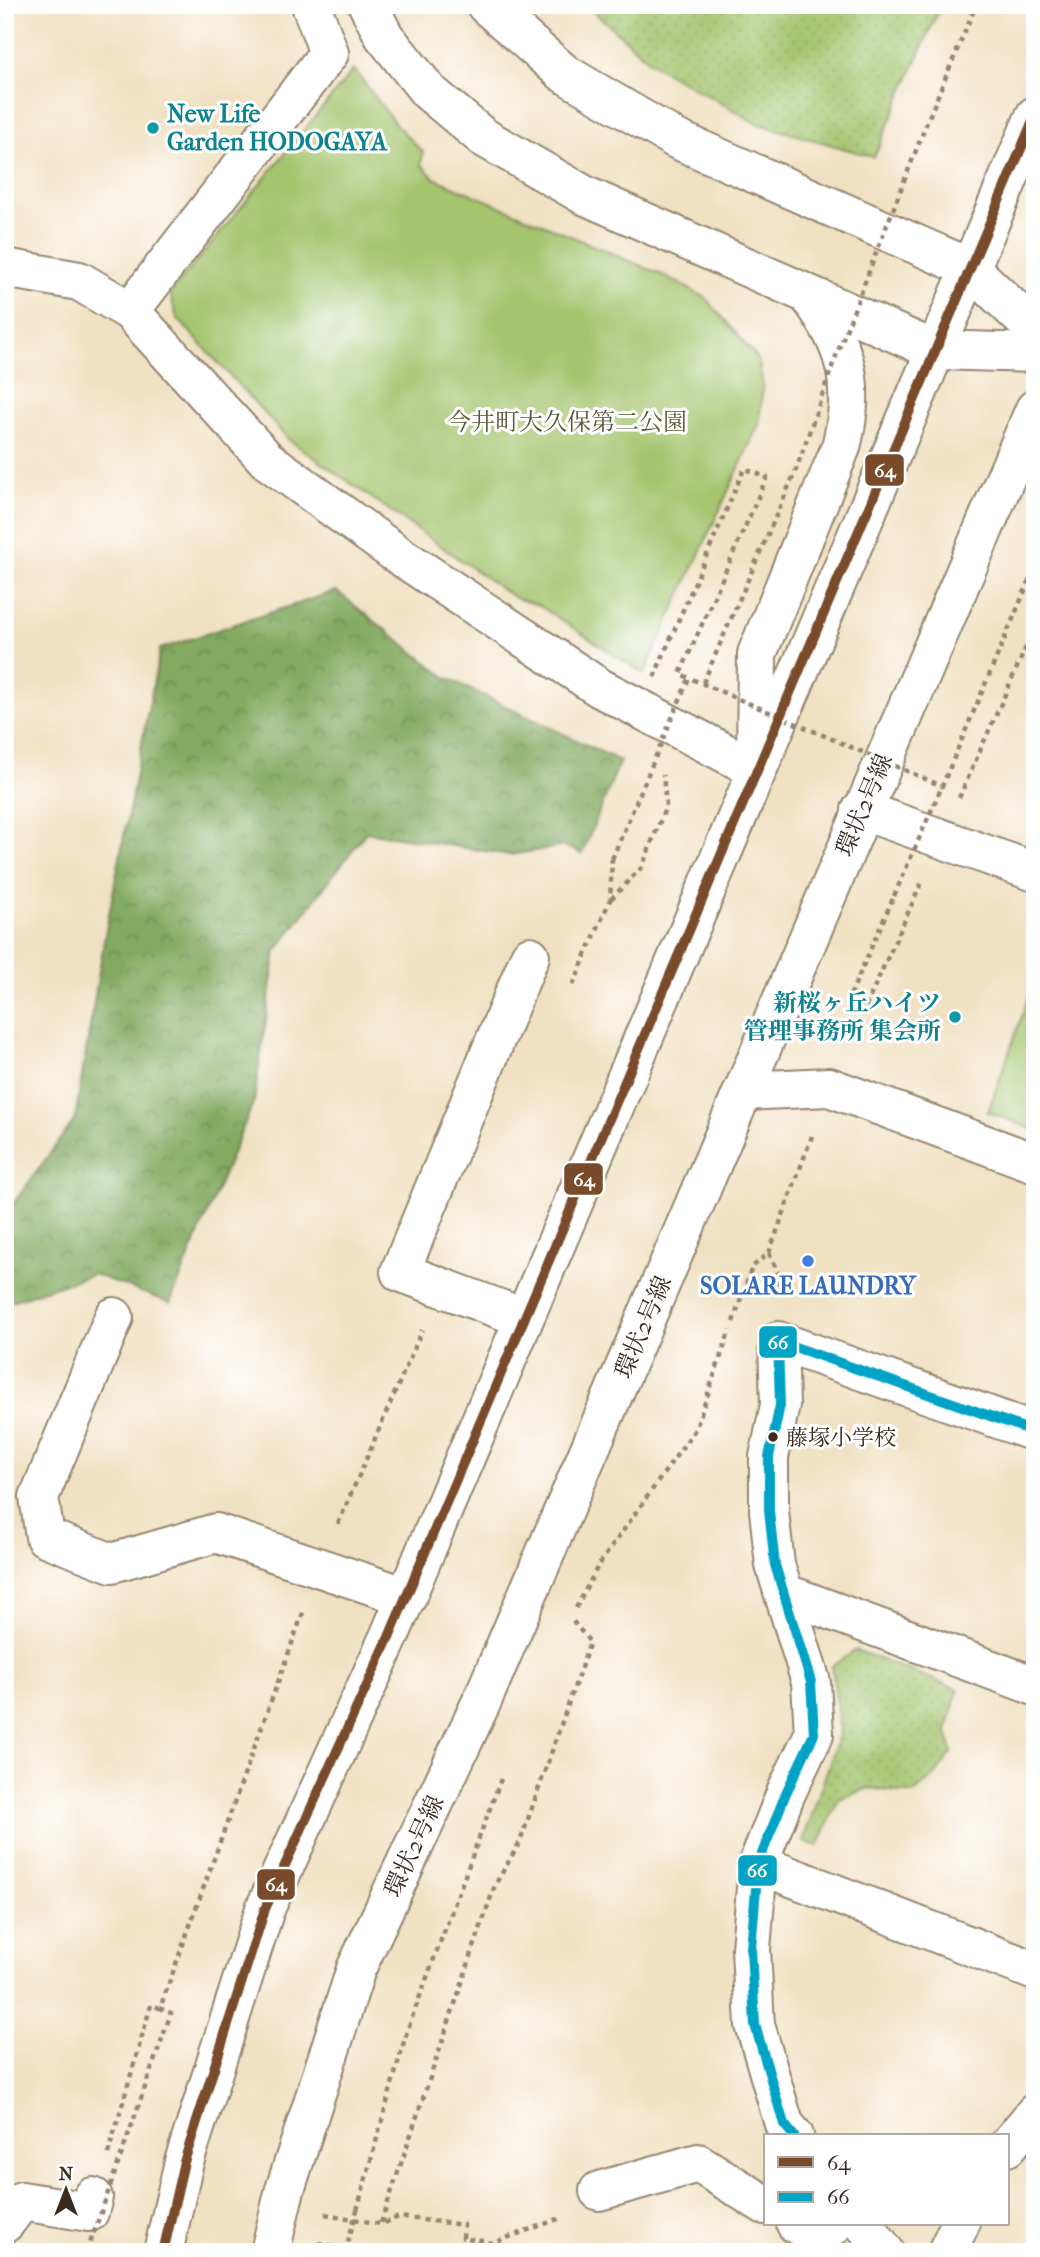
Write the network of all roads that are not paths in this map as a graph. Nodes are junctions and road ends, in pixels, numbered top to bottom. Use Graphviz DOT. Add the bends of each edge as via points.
graph roads {
  1 [pos="311,5"];
  2 [pos="368,5"];
  3 [pos="486,5"];
  4 [pos="1035,116"];
  5 [pos="5,268"];
  6 [pos="970,268"];
  7 [pos="808,296"];
  8 [pos="131,311"];
  9 [pos="1035,330"];
  10 [pos="934,350"];
  11 [pos="1035,353"];
  12 [pos="1035,409"];
  13 [pos="756,769"];
  14 [pos="862,810"];
  15 [pos="1035,872"];
  16 [pos="530,956"];
  17 [pos="744,1091"];
  18 [pos="1035,1163"];
  19 [pos="114,1317"];
  20 [pos="524,1318"];
  21 [pos="1035,1432"];
  22 [pos="784,1593"];
  23 [pos="407,1597"];
  24 [pos="1035,1686"];
  25 [pos="758,1864"];
  26 [pos="1035,1971"];
  27 [pos="1035,2113"];
  28 [pos="792,2134"];
  29 [pos="1009,2145"];
  30 [pos="599,2192"];
  31 [pos="93,2197"];
  32 [pos="764,2204"];
  33 [pos="5,2223"];
  34 [pos="799,2226"];
  35 [pos="833,2226"];
  36 [pos="866,2226"];
  37 [pos="959,2226"];
  38 [pos="163,2252"];
  39 [pos="270,2252"];
  40 [pos="885,2252"];
  41 [pos="947,2252"];
  1 -- 8 [label="main road" via="329,52"];
  2 -- 7 [label="main road" via="384,36 428,91 483,137 584,195"];
  3 -- 6 [label="main road" via="565,74 676,139"];
  4 -- 6 [label="main road"];
  5 -- 8 [label="main road" via="79,281"];
  6 -- 9 [label="main road"];
  6 -- 10 [label="main road"];
  7 -- 10 [label="main road"];
  7 -- 13 [label="main road" via="830,324 847,367 850,413 841,447 757,654"];
  8 -- 13 [label="main road" via="267,460 397,554 600,688"];
  10 -- 11 [label="main road"];
  10 -- 13 [label="main road"];
  12 -- 14 [label="main road, 環状2号線"];
  13 -- 20 [label="main road"];
  14 -- 15 [label="main road"];
  14 -- 17 [label="main road, 環状2号線"];
  16 -- 20 [label="main road" via="400,1272"];
  17 -- 18 [label="main road" via="829,1087"];
  17 -- 39 [label="main road, 環状2号線, bridge" via="482,1701 356,1969 284,2193"];
  19 -- 23 [label="main road" via="39,1497 45,1537 112,1563 216,1533"];
  20 -- 23 [label="main road"];
  21 -- 22 [label="main road" via="778,1341 780,1405 769,1457 769,1511 775,1565"];
  22 -- 24 [label="main road"];
  22 -- 25 [label="main road" via="811,1682 814,1734"];
  23 -- 38 [label="main road, bridge" via="265,1909 184,2162"];
  25 -- 26 [label="main road"];
  25 -- 28 [label="main road" via="751,1949 755,2025 784,2124"];
  27 -- 29 [label="main road"];
  30 -- 32 [label="main road" via="698,2163"];
  31 -- 33 [label="main road" via="89,2212 22,2201"];
  34 -- 35 [label="main road" via="818,2238"];
  36 -- 40 [label="main road"];
  37 -- 41 [label="main road"];
}
